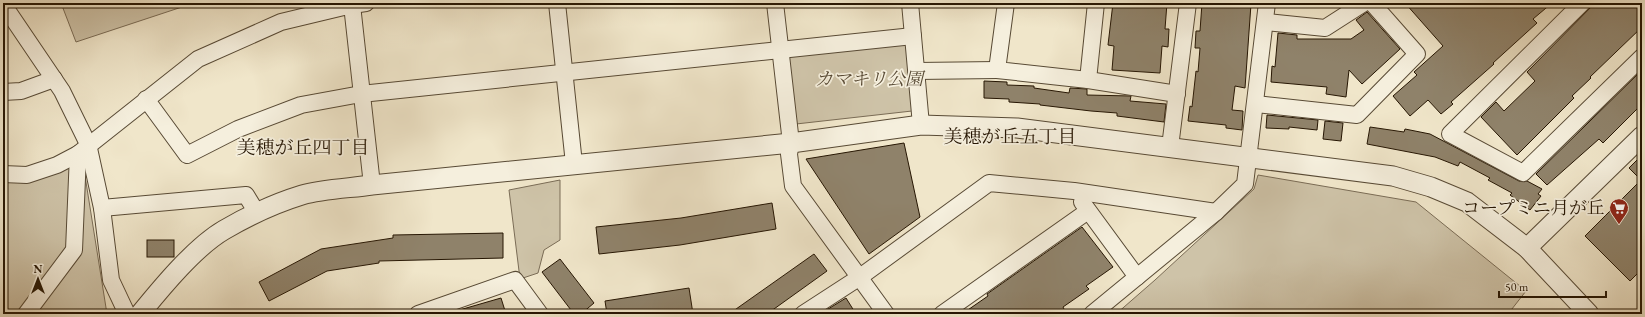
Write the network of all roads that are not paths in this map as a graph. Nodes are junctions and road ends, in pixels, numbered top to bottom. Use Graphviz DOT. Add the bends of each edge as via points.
graph roads {
  1 [pos="557,3"];
  2 [pos="775,3"];
  3 [pos="910,3"];
  4 [pos="1006,3"];
  5 [pos="1096,3"];
  6 [pos="1188,3"];
  7 [pos="1268,3"];
  8 [pos="1364,3"];
  9 [pos="1372,3"];
  10 [pos="1582,3"];
  11 [pos="3,4"];
  12 [pos="359,4"];
  13 [pos="1266,22"];
  14 [pos="913,36"];
  15 [pos="780,50"];
  16 [pos="1642,57"];
  17 [pos="997,70"];
  18 [pos="918,71"];
  19 [pos="564,74"];
  20 [pos="54,80"];
  21 [pos="1088,80"];
  22 [pos="3,92"];
  23 [pos="361,94"];
  24 [pos="1176,94"];
  25 [pos="146,99"];
  26 [pos="1256,104"];
  27 [pos="921,125"];
  28 [pos="1642,136"];
  29 [pos="791,143"];
  30 [pos="1170,147"];
  31 [pos="83,149"];
  32 [pos="1249,156"];
  33 [pos="574,164"];
  34 [pos="3,174"];
  35 [pos="372,185"];
  36 [pos="1074,191"];
  37 [pos="102,208"];
  38 [pos="1088,211"];
  39 [pos="1216,212"];
  40 [pos="257,213"];
  41 [pos="1527,248"];
  42 [pos="860,277"];
  43 [pos="1137,277"];
  44 [pos="26,314"];
  45 [pos="127,314"];
  46 [pos="140,314"];
  47 [pos="418,314"];
  48 [pos="540,314"];
  49 [pos="803,314"];
  50 [pos="886,314"];
  51 [pos="942,314"];
  52 [pos="1092,314"];
  53 [pos="1589,314"];
  1 -- 19 [label="street"];
  2 -- 15 [label="street"];
  3 -- 14 [label="street"];
  4 -- 17 [label="street"];
  5 -- 21 [label="street"];
  6 -- 24 [label="street"];
  7 -- 13 [label="street"];
  8 -- 13 [label="street" via="1325,28"];
  9 -- 26 [label="street" via="1417,54 1357,115"];
  10 -- 16 [label="street" via="1450,134 1523,172"];
  11 -- 20 [label="street"];
  12 -- 23 [label="street"];
  12 -- 25 [label="street" via="281,22 198,59"];
  13 -- 26 [label="street"];
  14 -- 15 [label="street"];
  14 -- 18 [label="street"];
  15 -- 19 [label="street"];
  15 -- 29 [label="street"];
  17 -- 18 [label="street"];
  17 -- 21 [label="street"];
  18 -- 27 [label="street"];
  19 -- 23 [label="street"];
  19 -- 33 [label="street"];
  20 -- 22 [label="street" via="21,91"];
  20 -- 31 [label="street"];
  21 -- 24 [label="street"];
  23 -- 25 [label="street" via="301,105 238,128 187,155"];
  23 -- 35 [label="street"];
  24 -- 30 [label="street"];
  25 -- 31 [label="street"];
  26 -- 32 [label="street"];
  27 -- 29 [label="street"];
  27 -- 30 [label="street" via="1017,128"];
  28 -- 41 [label="street"];
  29 -- 33 [label="street"];
  29 -- 42 [label="street" via="789,154 793,186"];
  30 -- 32 [label="street"];
  31 -- 34 [label="street" via="57,165 27,175"];
  31 -- 37 [label="street"];
  31 -- 44 [label="street" via="74,250"];
  32 -- 39 [label="street" via="1245,184"];
  32 -- 41 [label="street" via="1393,176 1431,187 1467,202"];
  33 -- 35 [label="street"];
  35 -- 40 [label="street" via="304,194"];
  36 -- 38 [label="street"];
  36 -- 39 [label="street"];
  36 -- 42 [label="street" via="989,182"];
  37 -- 40 [label="street" via="246,195"];
  37 -- 45 [label="street" via="111,280"];
  38 -- 43 [label="street"];
  38 -- 51 [label="street"];
  39 -- 43 [label="street"];
  40 -- 46 [label="street" via="223,230 191,257"];
  41 -- 53 [label="street"];
  42 -- 49 [label="street"];
  42 -- 50 [label="street"];
  43 -- 52 [label="street"];
  47 -- 48 [label="street" via="515,280"];
}
